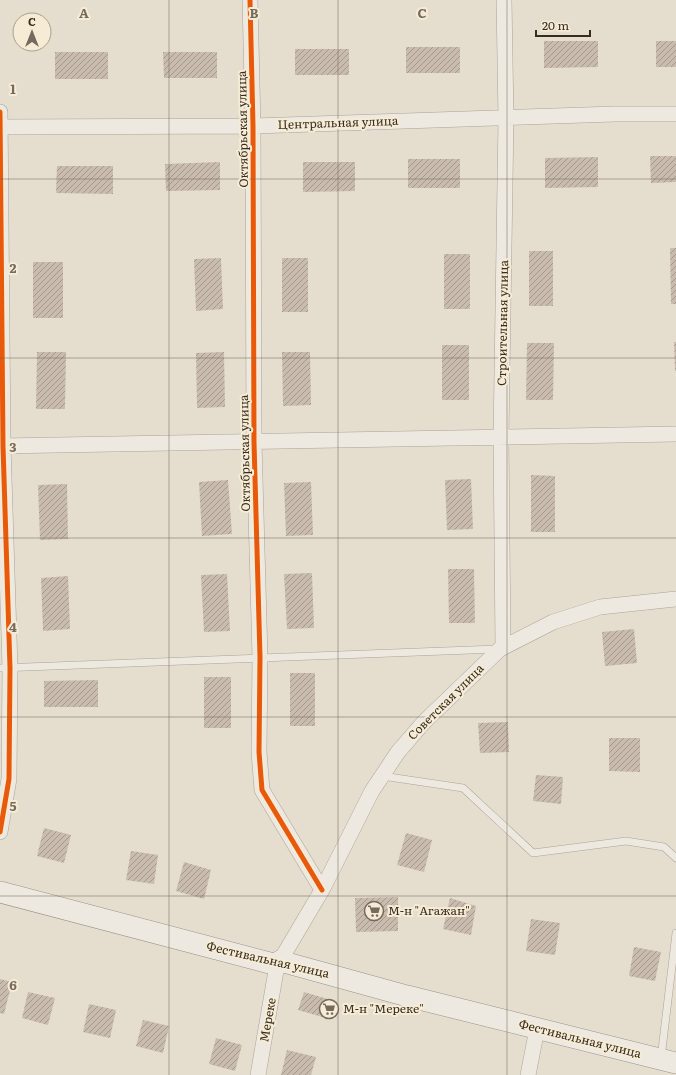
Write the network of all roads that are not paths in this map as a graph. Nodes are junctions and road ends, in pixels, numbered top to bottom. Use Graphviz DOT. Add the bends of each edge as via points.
graph roads {
  1 [pos="250,0"];
  2 [pos="504,0"];
  3 [pos="0,112"];
  4 [pos="676,114"];
  5 [pos="506,118"];
  6 [pos="253,126"];
  7 [pos="0,127"];
  8 [pos="676,434"];
  9 [pos="501,438"];
  10 [pos="254,442"];
  11 [pos="1,446"];
  12 [pos="676,599"];
  13 [pos="502,647"];
  14 [pos="260,657"];
  15 [pos="5,668"];
  16 [pos="382,776"];
  17 [pos="0,832"];
  18 [pos="676,858"];
  19 [pos="322,890"];
  20 [pos="0,892"];
  21 [pos="676,933"];
  22 [pos="278,963"];
  23 [pos="537,1029"];
  24 [pos="668,1061"];
  25 [pos="258,1075"];
  26 [pos="528,1075"];
  1 -- 6 [label="street, Октябрьская улица"];
  2 -- 5 [label="street, Строительная улица"];
  3 -- 7 [label="street"];
  4 -- 5 [label="street, Центральная улица"];
  5 -- 6 [label="street, Центральная улица"];
  5 -- 9 [label="street, Строительная улица"];
  6 -- 7 [label="street, Центральная улица"];
  6 -- 10 [label="street, Октябрьская улица"];
  7 -- 11 [label="street"];
  8 -- 9 [label="street"];
  9 -- 10 [label="street"];
  9 -- 13 [label="street, Строительная улица"];
  10 -- 11 [label="street"];
  10 -- 14 [label="street, Октябрьская улица"];
  11 -- 15 [label="street"];
  12 -- 13 [label="street, Советская улица" via="600,607 553,622"];
  13 -- 14 [label="lane"];
  13 -- 16 [label="street, Советская улица" via="424,722 398,752"];
  14 -- 15 [label="lane"];
  14 -- 19 [label="street, Октябрьская улица" via="259,752 262,790"];
  15 -- 17 [label="street" via="9,779"];
  16 -- 18 [label="lane" via="463,788 533,853 626,841 664,847"];
  16 -- 19 [label="street, Советская улица"];
  19 -- 22 [label="street, Советская улица"];
  20 -- 22 [label="street, Фестивальная улица"];
  21 -- 24 [label="lane"];
  22 -- 23 [label="street, Фестивальная улица"];
  22 -- 25 [label="street, Мереке"];
  23 -- 24 [label="street, Фестивальная улица"];
  23 -- 26 [label="street"];
}
